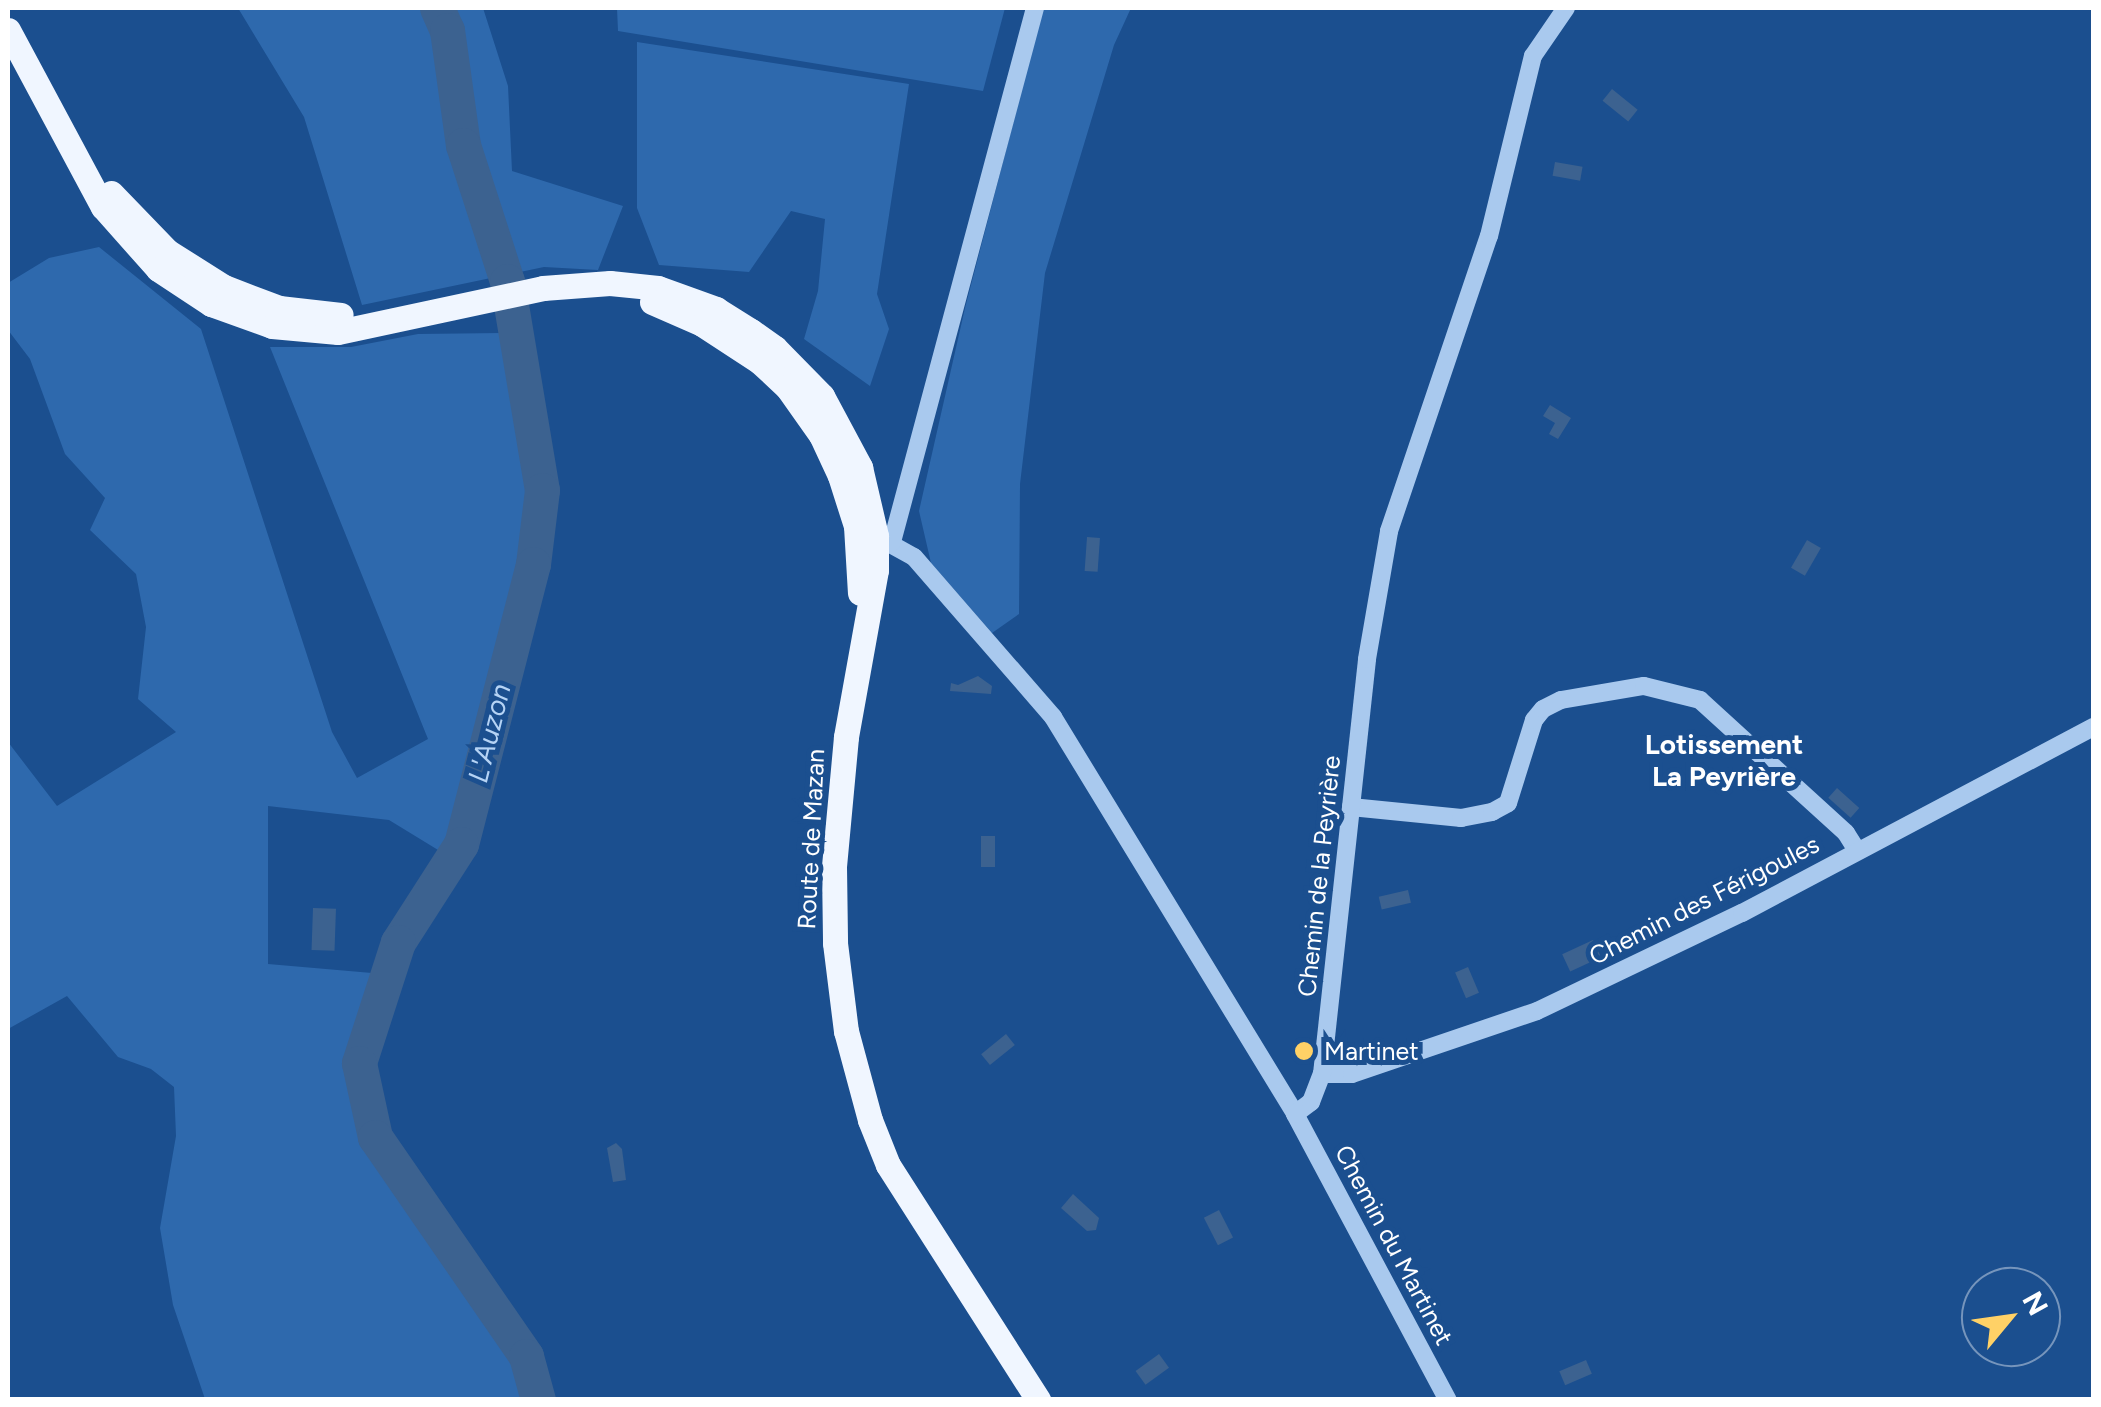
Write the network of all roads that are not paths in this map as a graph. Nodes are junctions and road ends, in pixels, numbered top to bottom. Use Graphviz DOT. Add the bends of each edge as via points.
graph roads {
  1 [pos="1035,8"];
  2 [pos="1566,8"];
  3 [pos="8,30"];
  4 [pos="579,286"];
  5 [pos="875,543"];
  6 [pos="2094,727"];
  7 [pos="1351,807"];
  8 [pos="1856,850"];
  9 [pos="1322,1074"];
  10 [pos="1295,1114"];
  11 [pos="1038,1400"];
  12 [pos="1448,1400"];
  1 -- 5 [label="street"];
  2 -- 7 [label="street, Chemin de la Peyrière" via="1534,56 1489,236 1389,531"];
  3 -- 4 [label="main road, Route de Mazan" via="81,172 129,241 180,287 211,304 272,326 338,332"];
  4 -- 5 [label="main road, Route de Mazan" via="678,311 736,345 787,387 821,434 856,526"];
  4 -- 5 [label="main road, Route de Mazan" via="632,284 684,296 776,348 840,424 870,498"];
  5 -- 10 [label="street" via="914,558 1052,717"];
  5 -- 11 [label="main road, Route de Mazan" via="834,867 846,1031 888,1165"];
  6 -- 8 [label="street, Chemin des Férigoules"];
  7 -- 8 [label="street" via="1461,818 1492,812 1508,803 1543,709 1644,686 1700,700 1846,832"];
  7 -- 9 [label="street, Chemin de la Peyrière"];
  8 -- 9 [label="street, Chemin des Férigoules" via="1537,1012 1352,1074"];
  9 -- 10 [label="street, Chemin de la Peyrière" via="1311,1102"];
  10 -- 12 [label="street, Chemin du Martinet"];
}
